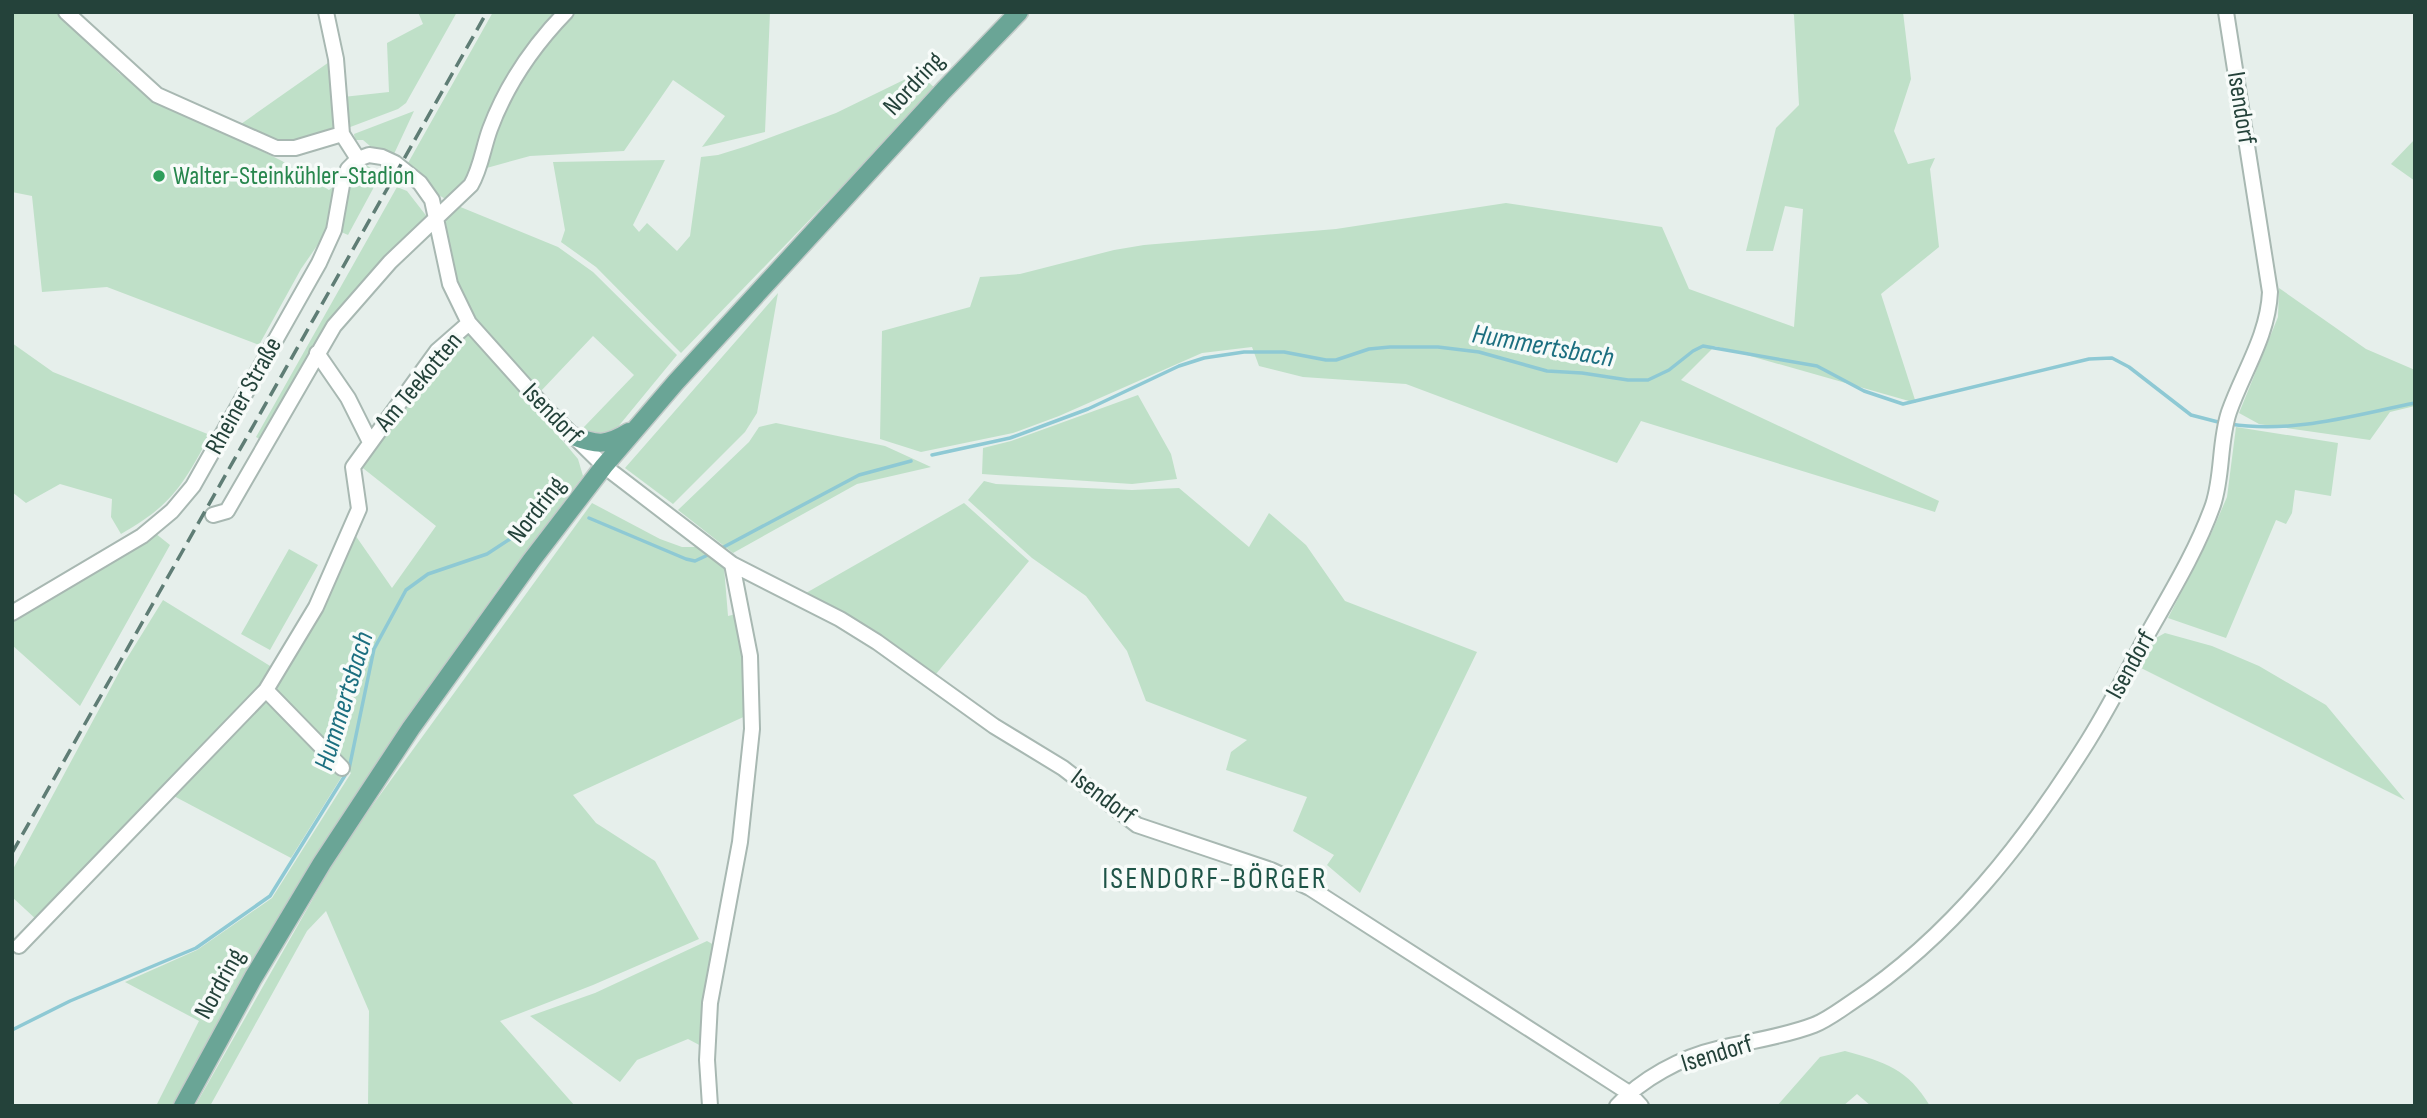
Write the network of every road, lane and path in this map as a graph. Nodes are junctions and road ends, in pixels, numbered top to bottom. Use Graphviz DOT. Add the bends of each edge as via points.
graph roads {
  1 [pos="66,12"];
  2 [pos="326,12"];
  3 [pos="566,12"];
  4 [pos="1019,12"];
  5 [pos="2226,12"];
  6 [pos="342,134"];
  7 [pos="358,159"];
  8 [pos="436,216"];
  9 [pos="469,323"];
  10 [pos="317,353"];
  11 [pos="635,428"];
  12 [pos="573,436"];
  13 [pos="370,442"];
  14 [pos="604,466"];
  15 [pos="213,515"];
  16 [pos="728,561"];
  17 [pos="12,613"];
  18 [pos="266,690"];
  19 [pos="342,768"];
  20 [pos="19,946"];
  21 [pos="1629,1093"];
  22 [pos="183,1106"];
  23 [pos="710,1106"];
  24 [pos="1617,1106"];
  25 [pos="1641,1106"];
  1 -- 6 [label="street" via="157,96 276,149"];
  2 -- 6 [label="street" via="336,59"];
  3 -- 8 [label="street" via="506,92 471,185"];
  4 -- 11 [label="main road, Nordring"];
  5 -- 21 [label="street, Isendorf" via="2270,292 2264,328 2227,423 2213,504 2089,740 1998,868 1909,959 1816,1024 1691,1057"];
  6 -- 7 [label="street"];
  7 -- 8 [label="street, Isendorf" via="382,157 395,163 432,200"];
  7 -- 17 [label="street, Rheiner Straße" via="348,169 334,230 319,262 192,486 172,511 142,536"];
  8 -- 9 [label="street, Isendorf" via="450,284"];
  8 -- 10 [label="street" via="334,326"];
  9 -- 12 [label="street, Isendorf"];
  9 -- 13 [label="street, Am Teekotten" via="437,351"];
  10 -- 13 [label="street" via="348,398"];
  10 -- 15 [label="street" via="227,510"];
  11 -- 12 [label="main road" via="603,444"];
  11 -- 14 [label="main road, Nordring"];
  12 -- 14 [label="street, Isendorf"];
  13 -- 18 [label="street, Am Teekotten" via="353,467 359,509 316,607"];
  14 -- 16 [label="street, Isendorf"];
  14 -- 22 [label="main road, Nordring" via="530,561 329,851"];
  16 -- 21 [label="street, Isendorf" via="877,642 994,726 1063,768 1137,825 1271,870 1310,888"];
  16 -- 23 [label="street" via="750,656 752,729 740,842 710,1003"];
  18 -- 19 [label="street"];
  18 -- 20 [label="street, Am Teekotten"];
  21 -- 24 [label="street, Isendorf"];
  21 -- 25 [label="street, Isendorf"];
}
